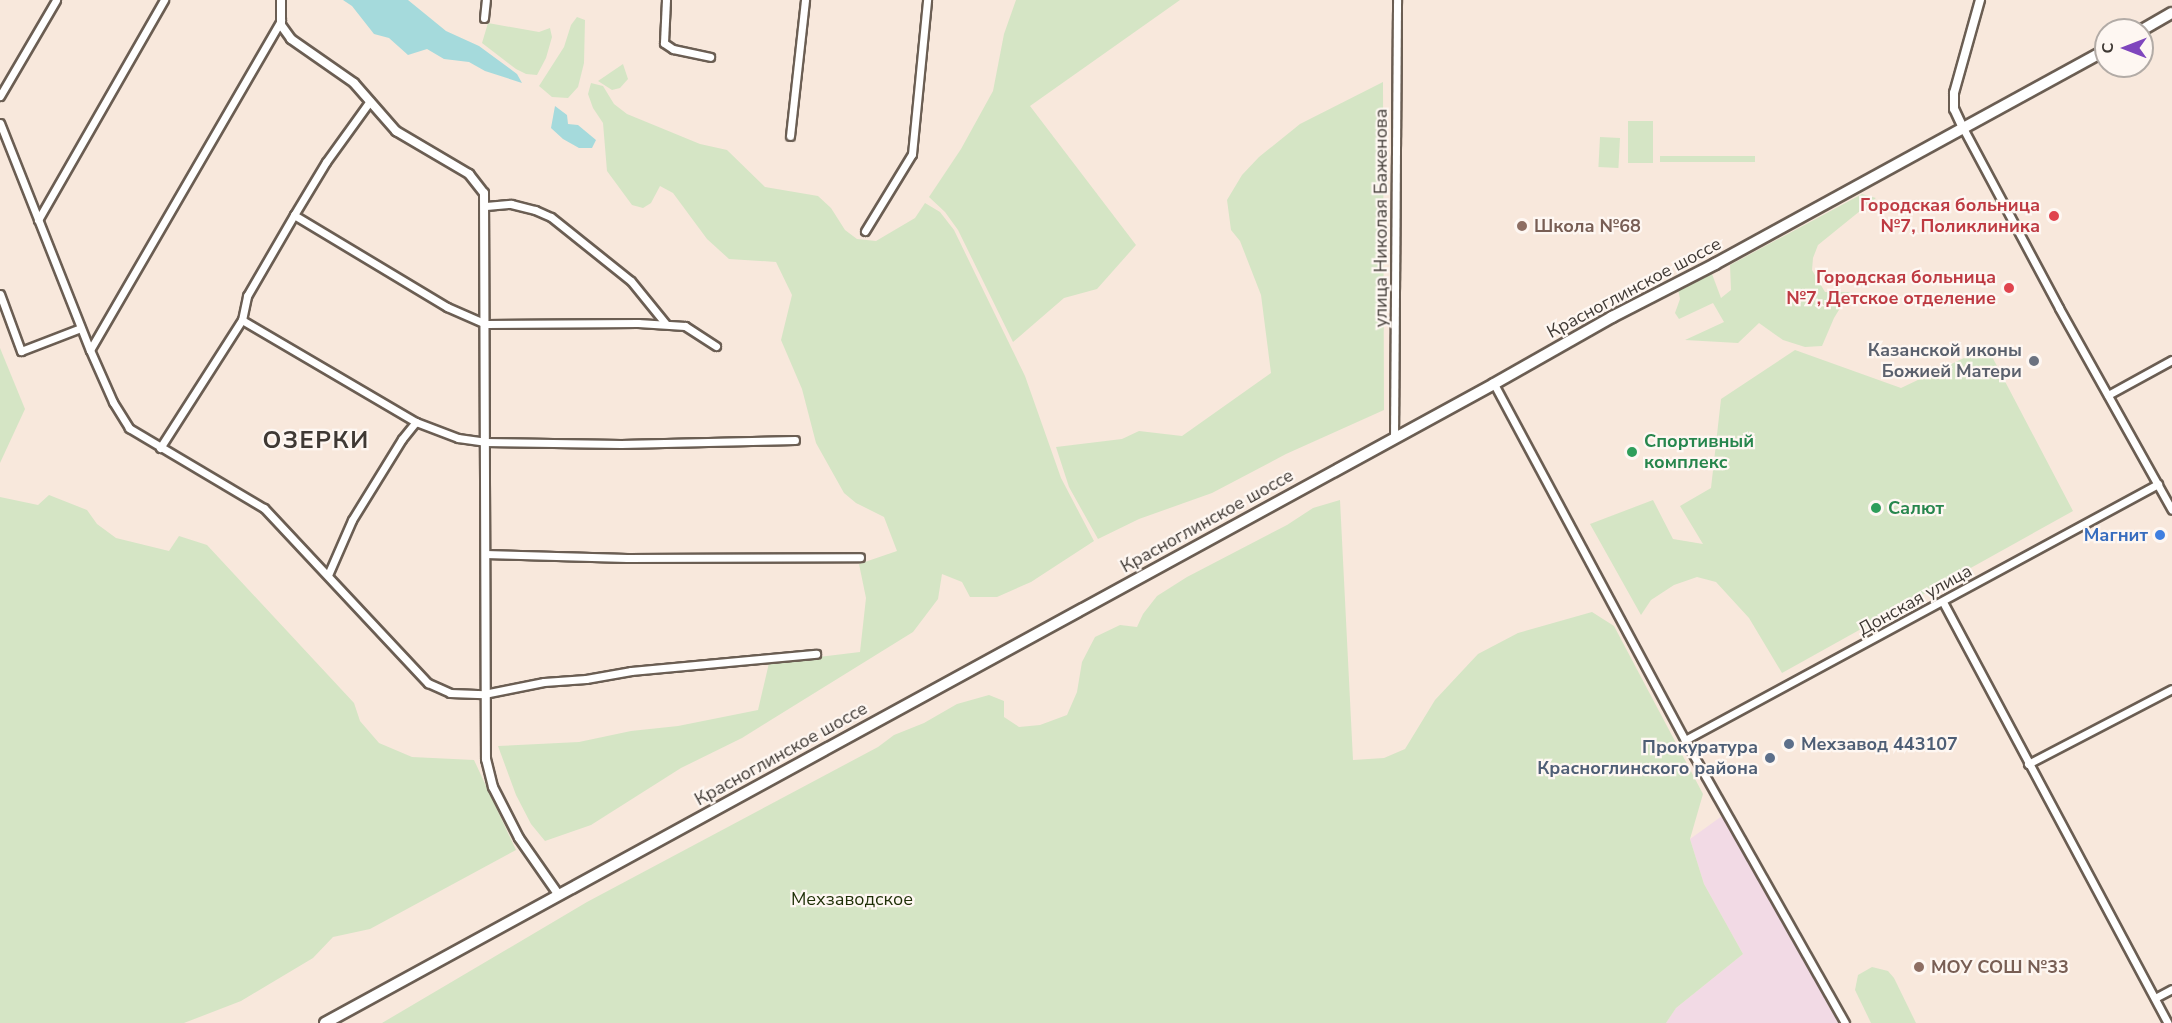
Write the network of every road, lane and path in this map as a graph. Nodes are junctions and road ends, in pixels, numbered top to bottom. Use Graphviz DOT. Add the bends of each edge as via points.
graph roads {
  1 [pos="56,0"];
  2 [pos="164,0"];
  3 [pos="282,0"];
  4 [pos="486,0"];
  5 [pos="666,0"];
  6 [pos="805,0"];
  7 [pos="927,0"];
  8 [pos="1398,0"];
  9 [pos="1980,0"];
  10 [pos="2172,13"];
  11 [pos="484,18"];
  12 [pos="281,20"];
  13 [pos="2154,23"];
  14 [pos="711,57"];
  15 [pos="2094,57"];
  16 [pos="0,96"];
  17 [pos="370,100"];
  18 [pos="0,123"];
  19 [pos="1963,128"];
  20 [pos="790,136"];
  21 [pos="486,207"];
  22 [pos="294,215"];
  23 [pos="38,220"];
  24 [pos="865,231"];
  25 [pos="0,294"];
  26 [pos="242,320"];
  27 [pos="486,324"];
  28 [pos="666,324"];
  29 [pos="81,328"];
  30 [pos="716,346"];
  31 [pos="90,350"];
  32 [pos="2172,360"];
  33 [pos="1494,384"];
  34 [pos="2108,395"];
  35 [pos="416,422"];
  36 [pos="1394,437"];
  37 [pos="795,440"];
  38 [pos="485,442"];
  39 [pos="160,448"];
  40 [pos="2158,483"];
  41 [pos="2172,510"];
  42 [pos="485,554"];
  43 [pos="860,557"];
  44 [pos="328,575"];
  45 [pos="1942,602"];
  46 [pos="816,654"];
  47 [pos="2172,689"];
  48 [pos="484,694"];
  49 [pos="1685,740"];
  50 [pos="2028,764"];
  51 [pos="558,894"];
  52 [pos="2172,989"];
  53 [pos="2155,998"];
  54 [pos="325,1023"];
  55 [pos="1845,1023"];
  56 [pos="2168,1023"];
  1 -- 16 [label="street"];
  2 -- 23 [label="street"];
  3 -- 12 [label="street"];
  4 -- 11 [label="street"];
  5 -- 14 [label="street" via="664,43 673,49"];
  6 -- 20 [label="street"];
  7 -- 24 [label="street" via="912,154"];
  8 -- 36 [label="street, улица Николая Баженова"];
  9 -- 19 [label="street" via="1954,93 1954,109"];
  10 -- 13 [label="main road"];
  12 -- 17 [label="street" via="291,39 354,83"];
  12 -- 31 [label="street"];
  15 -- 19 [label="main road, Красноглинское шоссе"];
  17 -- 21 [label="street" via="386,122 408,140 469,174 484,193"];
  17 -- 22 [label="street"];
  18 -- 23 [label="street"];
  19 -- 33 [label="main road, Красноглинское шоссе"];
  19 -- 34 [label="street"];
  21 -- 27 [label="street"];
  21 -- 28 [label="street" via="511,204 551,217 631,281"];
  22 -- 26 [label="street" via="247,296"];
  22 -- 27 [label="street" via="447,307"];
  23 -- 29 [label="street"];
  25 -- 29 [label="street" via="21,351"];
  26 -- 35 [label="street"];
  26 -- 39 [label="street"];
  27 -- 28 [label="street"];
  27 -- 38 [label="street"];
  28 -- 30 [label="street" via="685,326"];
  29 -- 31 [label="street"];
  31 -- 39 [label="street" via="129,428"];
  32 -- 34 [label="street"];
  33 -- 36 [label="main road, Красноглинское шоссе"];
  33 -- 49 [label="street"];
  34 -- 40 [label="street"];
  35 -- 38 [label="street" via="458,438"];
  35 -- 44 [label="street" via="352,520"];
  36 -- 51 [label="main road, Красноглинское шоссе"];
  37 -- 38 [label="street"];
  38 -- 42 [label="street"];
  39 -- 44 [label="street" via="264,508"];
  40 -- 41 [label="street"];
  40 -- 45 [label="street, Донская улица"];
  42 -- 43 [label="street"];
  42 -- 48 [label="street"];
  44 -- 48 [label="street" via="428,684 450,693"];
  45 -- 49 [label="street, Донская улица"];
  45 -- 50 [label="street"];
  46 -- 48 [label="street" via="631,671"];
  47 -- 50 [label="street"];
  48 -- 51 [label="street" via="486,759 493,787 519,838"];
  49 -- 55 [label="street"];
  50 -- 53 [label="street"];
  51 -- 54 [label="main road, Красноглинское шоссе"];
  52 -- 53 [label="street"];
  53 -- 56 [label="street"];
}
